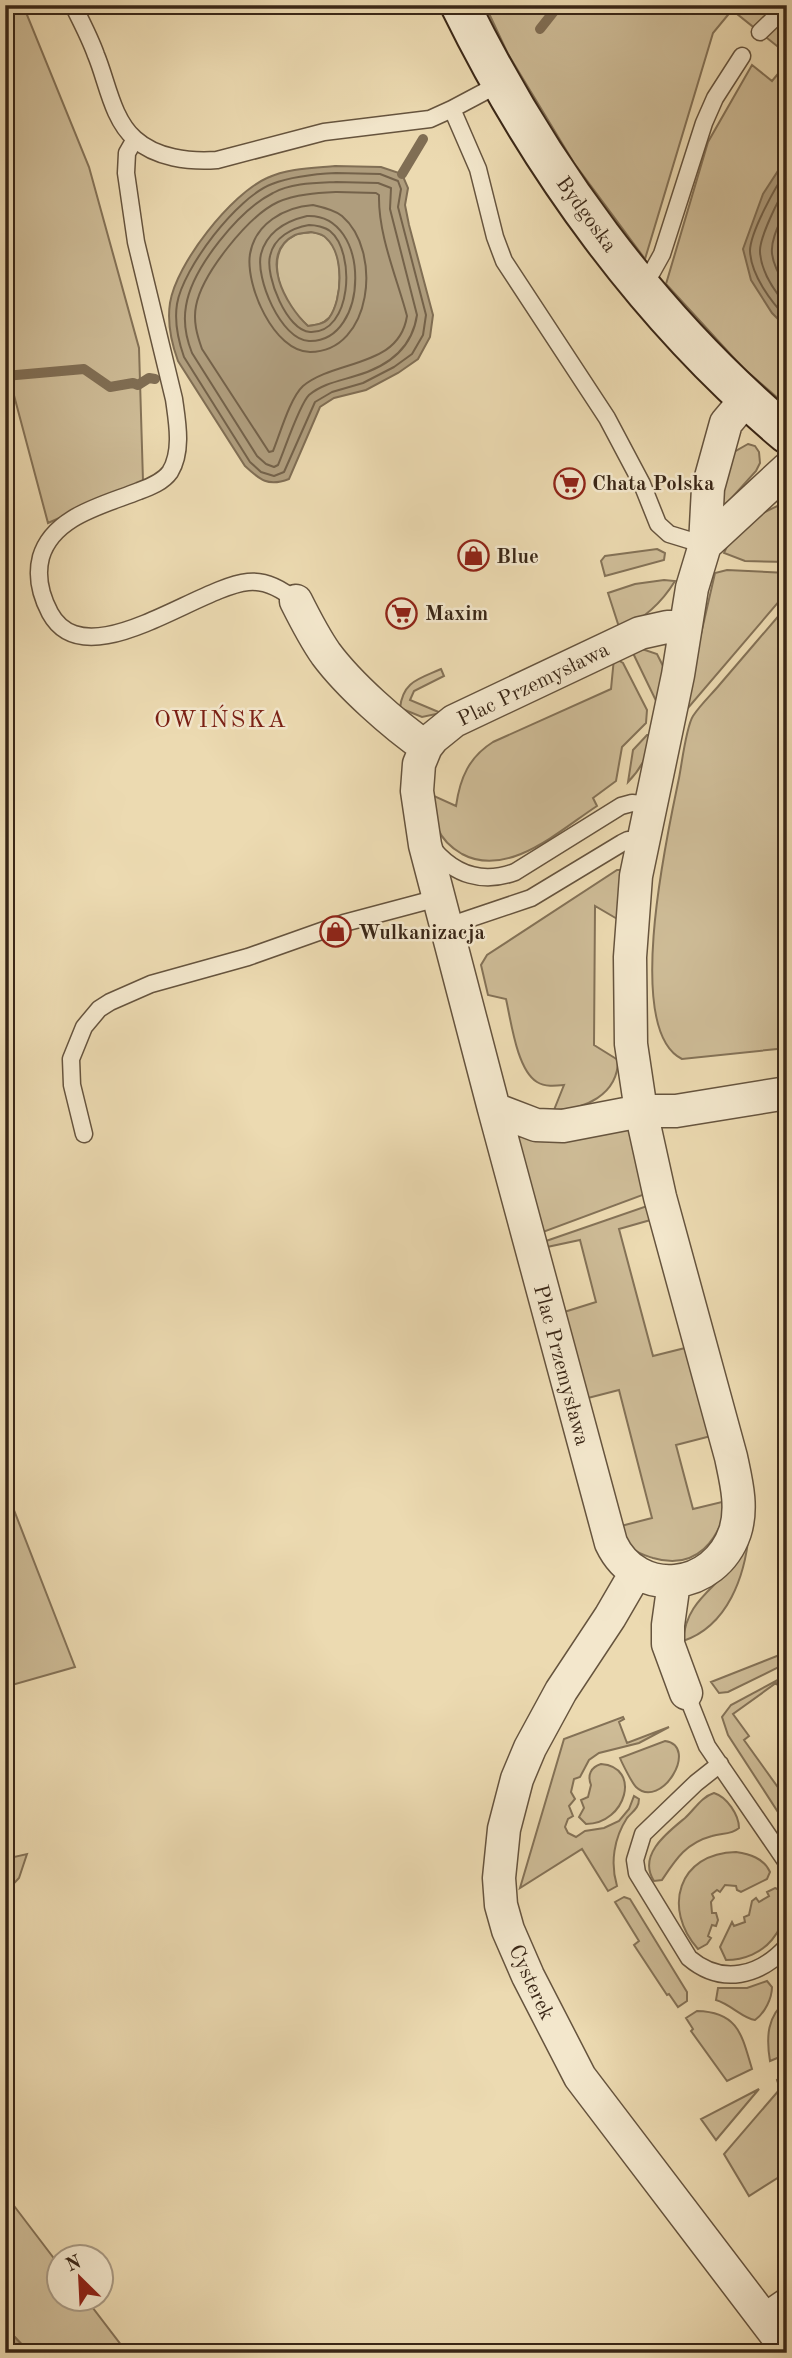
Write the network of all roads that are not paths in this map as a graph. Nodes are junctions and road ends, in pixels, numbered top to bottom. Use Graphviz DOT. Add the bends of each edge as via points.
graph roads {
  1 [pos="73,5"];
  2 [pos="460,5"];
  3 [pos="787,6"];
  4 [pos="760,32"];
  5 [pos="742,56"];
  6 [pos="501,83"];
  7 [pos="452,109"];
  8 [pos="135,139"];
  9 [pos="640,285"];
  10 [pos="747,398"];
  11 [pos="787,434"];
  12 [pos="787,468"];
  13 [pos="705,545"];
  14 [pos="296,601"];
  15 [pos="684,627"];
  16 [pos="426,747"];
  17 [pos="651,805"];
  18 [pos="424,835"];
  19 [pos="643,840"];
  20 [pos="442,913"];
  21 [pos="787,1093"];
  22 [pos="494,1109"];
  23 [pos="641,1111"];
  24 [pos="84,1134"];
  25 [pos="635,1574"];
  26 [pos="674,1582"];
  27 [pos="686,1693"];
  28 [pos="720,1764"];
  29 [pos="787,1863"];
  30 [pos="787,1946"];
  31 [pos="787,2295"];
  32 [pos="761,2313"];
  33 [pos="787,2349"];
  1 -- 8 [label="lane" via="121,119"];
  2 -- 6 [label="main road, Bydgoska"];
  3 -- 4 [label="lane"];
  5 -- 9 [label="lane" via="704,122 662,254"];
  6 -- 7 [label="lane"];
  6 -- 9 [label="main road, Bydgoska" via="568,189"];
  7 -- 8 [label="lane" via="430,119 324,132 217,160 169,156"];
  7 -- 13 [label="lane" via="478,169 495,237 509,271 607,418 659,524 669,534"];
  8 -- 14 [label="lane" via="127,153 126,173 136,242 174,399 177,453 170,471 153,485 83,513 58,529 39,566 42,594 58,624 88,638 131,628 249,582 276,587"];
  9 -- 10 [label="main road, Bydgoska"];
  10 -- 11 [label="main road, Bydgoska"];
  10 -- 13 [label="street" via="726,423 720,441 708,488"];
  12 -- 13 [label="street"];
  13 -- 15 [label="street"];
  14 -- 16 [label="street" via="336,667"];
  15 -- 16 [label="street, Plac Przemysława" via="640,633 480,707 442,729"];
  15 -- 17 [label="street"];
  16 -- 18 [label="street, Plac Przemysława" via="417,776"];
  17 -- 18 [label="lane" via="621,806 501,877 478,878 457,870 440,858"];
  17 -- 19 [label="street"];
  18 -- 20 [label="street, Plac Przemysława"];
  19 -- 20 [label="lane" via="622,843 531,898"];
  19 -- 23 [label="street" via="632,915 629,990 632,1061"];
  20 -- 22 [label="street, Plac Przemysława"];
  20 -- 24 [label="lane" via="344,923 151,984 110,1002 84,1027 71,1059"];
  21 -- 23 [label="street" via="676,1111"];
  22 -- 23 [label="street" via="549,1126"];
  22 -- 25 [label="street, Plac Przemysława" via="606,1528 616,1554"];
  23 -- 26 [label="street" via="738,1492 738,1518 726,1550 701,1573"];
  25 -- 26 [label="street"];
  25 -- 32 [label="street, Cysterek" via="561,1691 520,1772 504,1829 501,1905 523,1966 580,2077"];
  26 -- 27 [label="street" via="668,1644"];
  27 -- 28 [label="lane" via="699,1729"];
  28 -- 29 [label="lane"];
  28 -- 30 [label="lane" via="643,1835 635,1860 637,1873 689,1958 701,1968 734,1975 755,1970"];
  31 -- 32 [label="lane"];
  32 -- 33 [label="street, Cysterek"];
}
